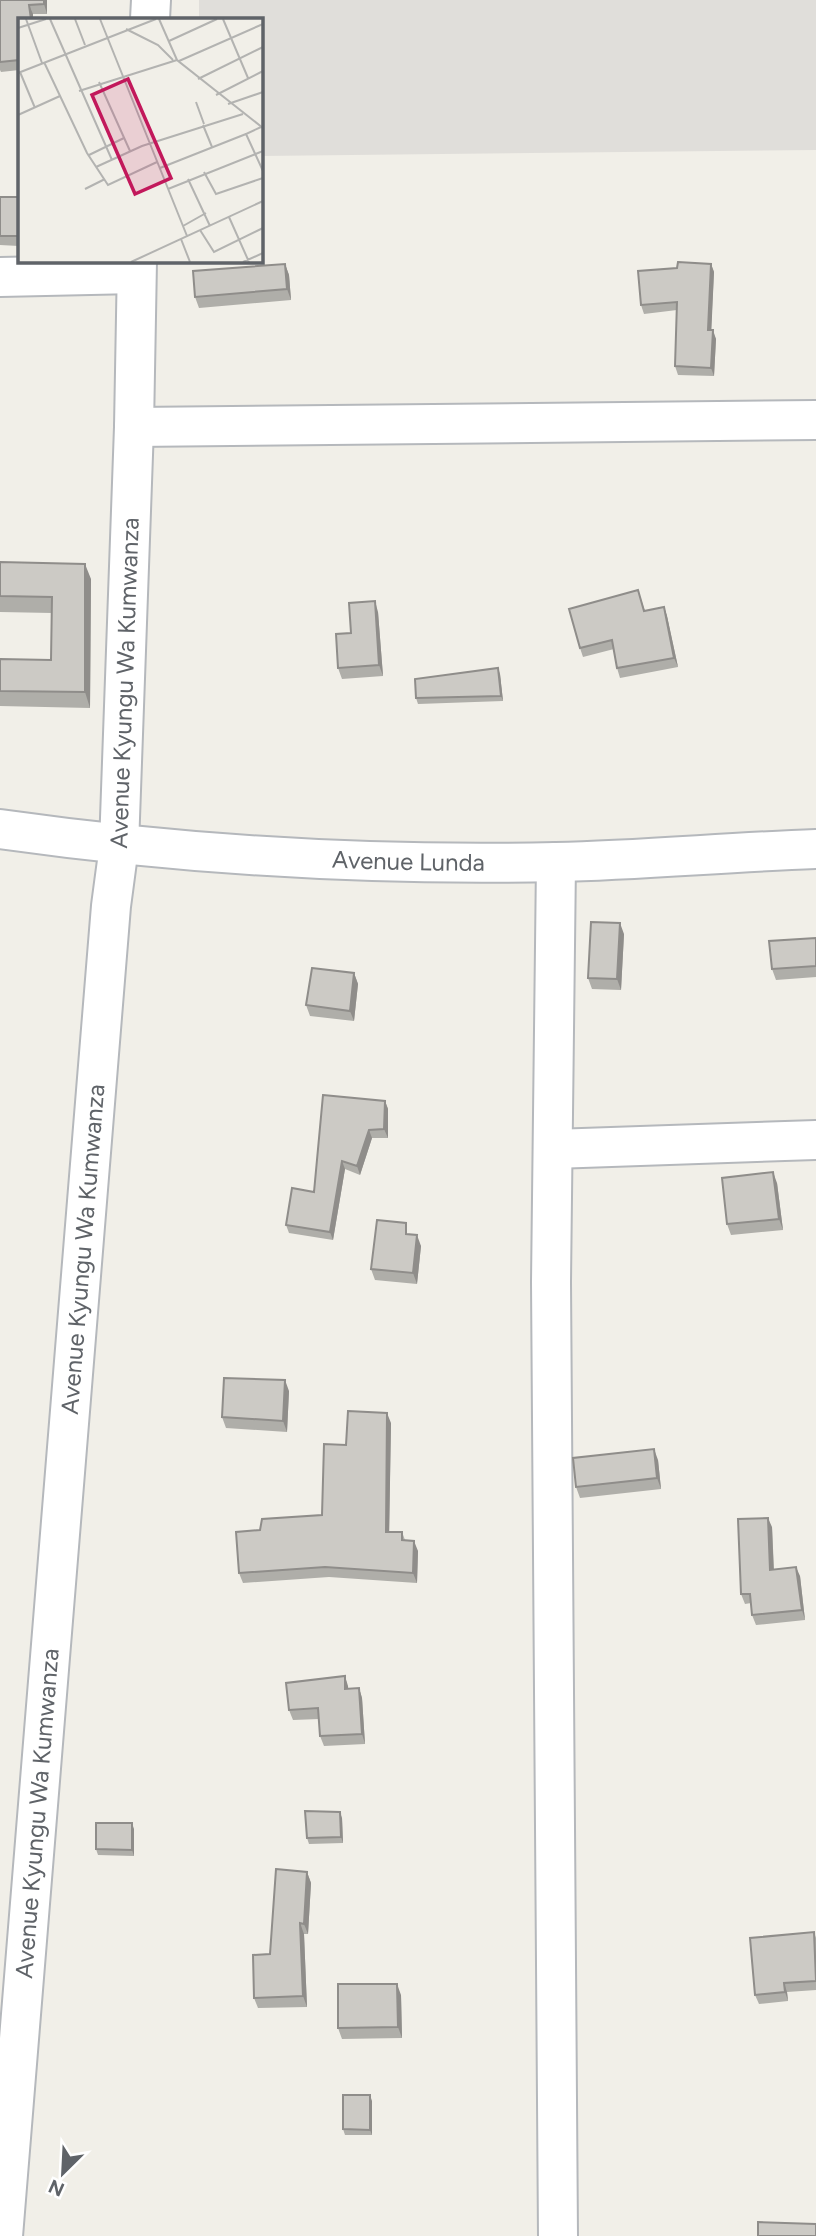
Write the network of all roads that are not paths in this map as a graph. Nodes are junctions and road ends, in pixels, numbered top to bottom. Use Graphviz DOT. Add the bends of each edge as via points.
graph roads {
  1 [pos="151,0"];
  2 [pos="150,18"];
  3 [pos="136,267"];
  4 [pos="0,277"];
  5 [pos="816,420"];
  6 [pos="134,427"];
  7 [pos="0,829"];
  8 [pos="119,846"];
  9 [pos="816,849"];
  10 [pos="556,862"];
  11 [pos="816,1140"];
  12 [pos="553,1149"];
  13 [pos="3,2236"];
  14 [pos="558,2236"];
  1 -- 2 [label="street"];
  3 -- 4 [label="street"];
  3 -- 6 [label="street, Avenue Kyungu Wa Kumwanza"];
  5 -- 6 [label="street"];
  6 -- 8 [label="street, Avenue Kyungu Wa Kumwanza"];
  7 -- 8 [label="street, Avenue Lunda"];
  8 -- 10 [label="street, Avenue Lunda" via="288,859"];
  8 -- 13 [label="street, Avenue Kyungu Wa Kumwanza"];
  9 -- 10 [label="street, Avenue Lunda"];
  10 -- 12 [label="street"];
  11 -- 12 [label="street"];
  12 -- 14 [label="street"];
}
